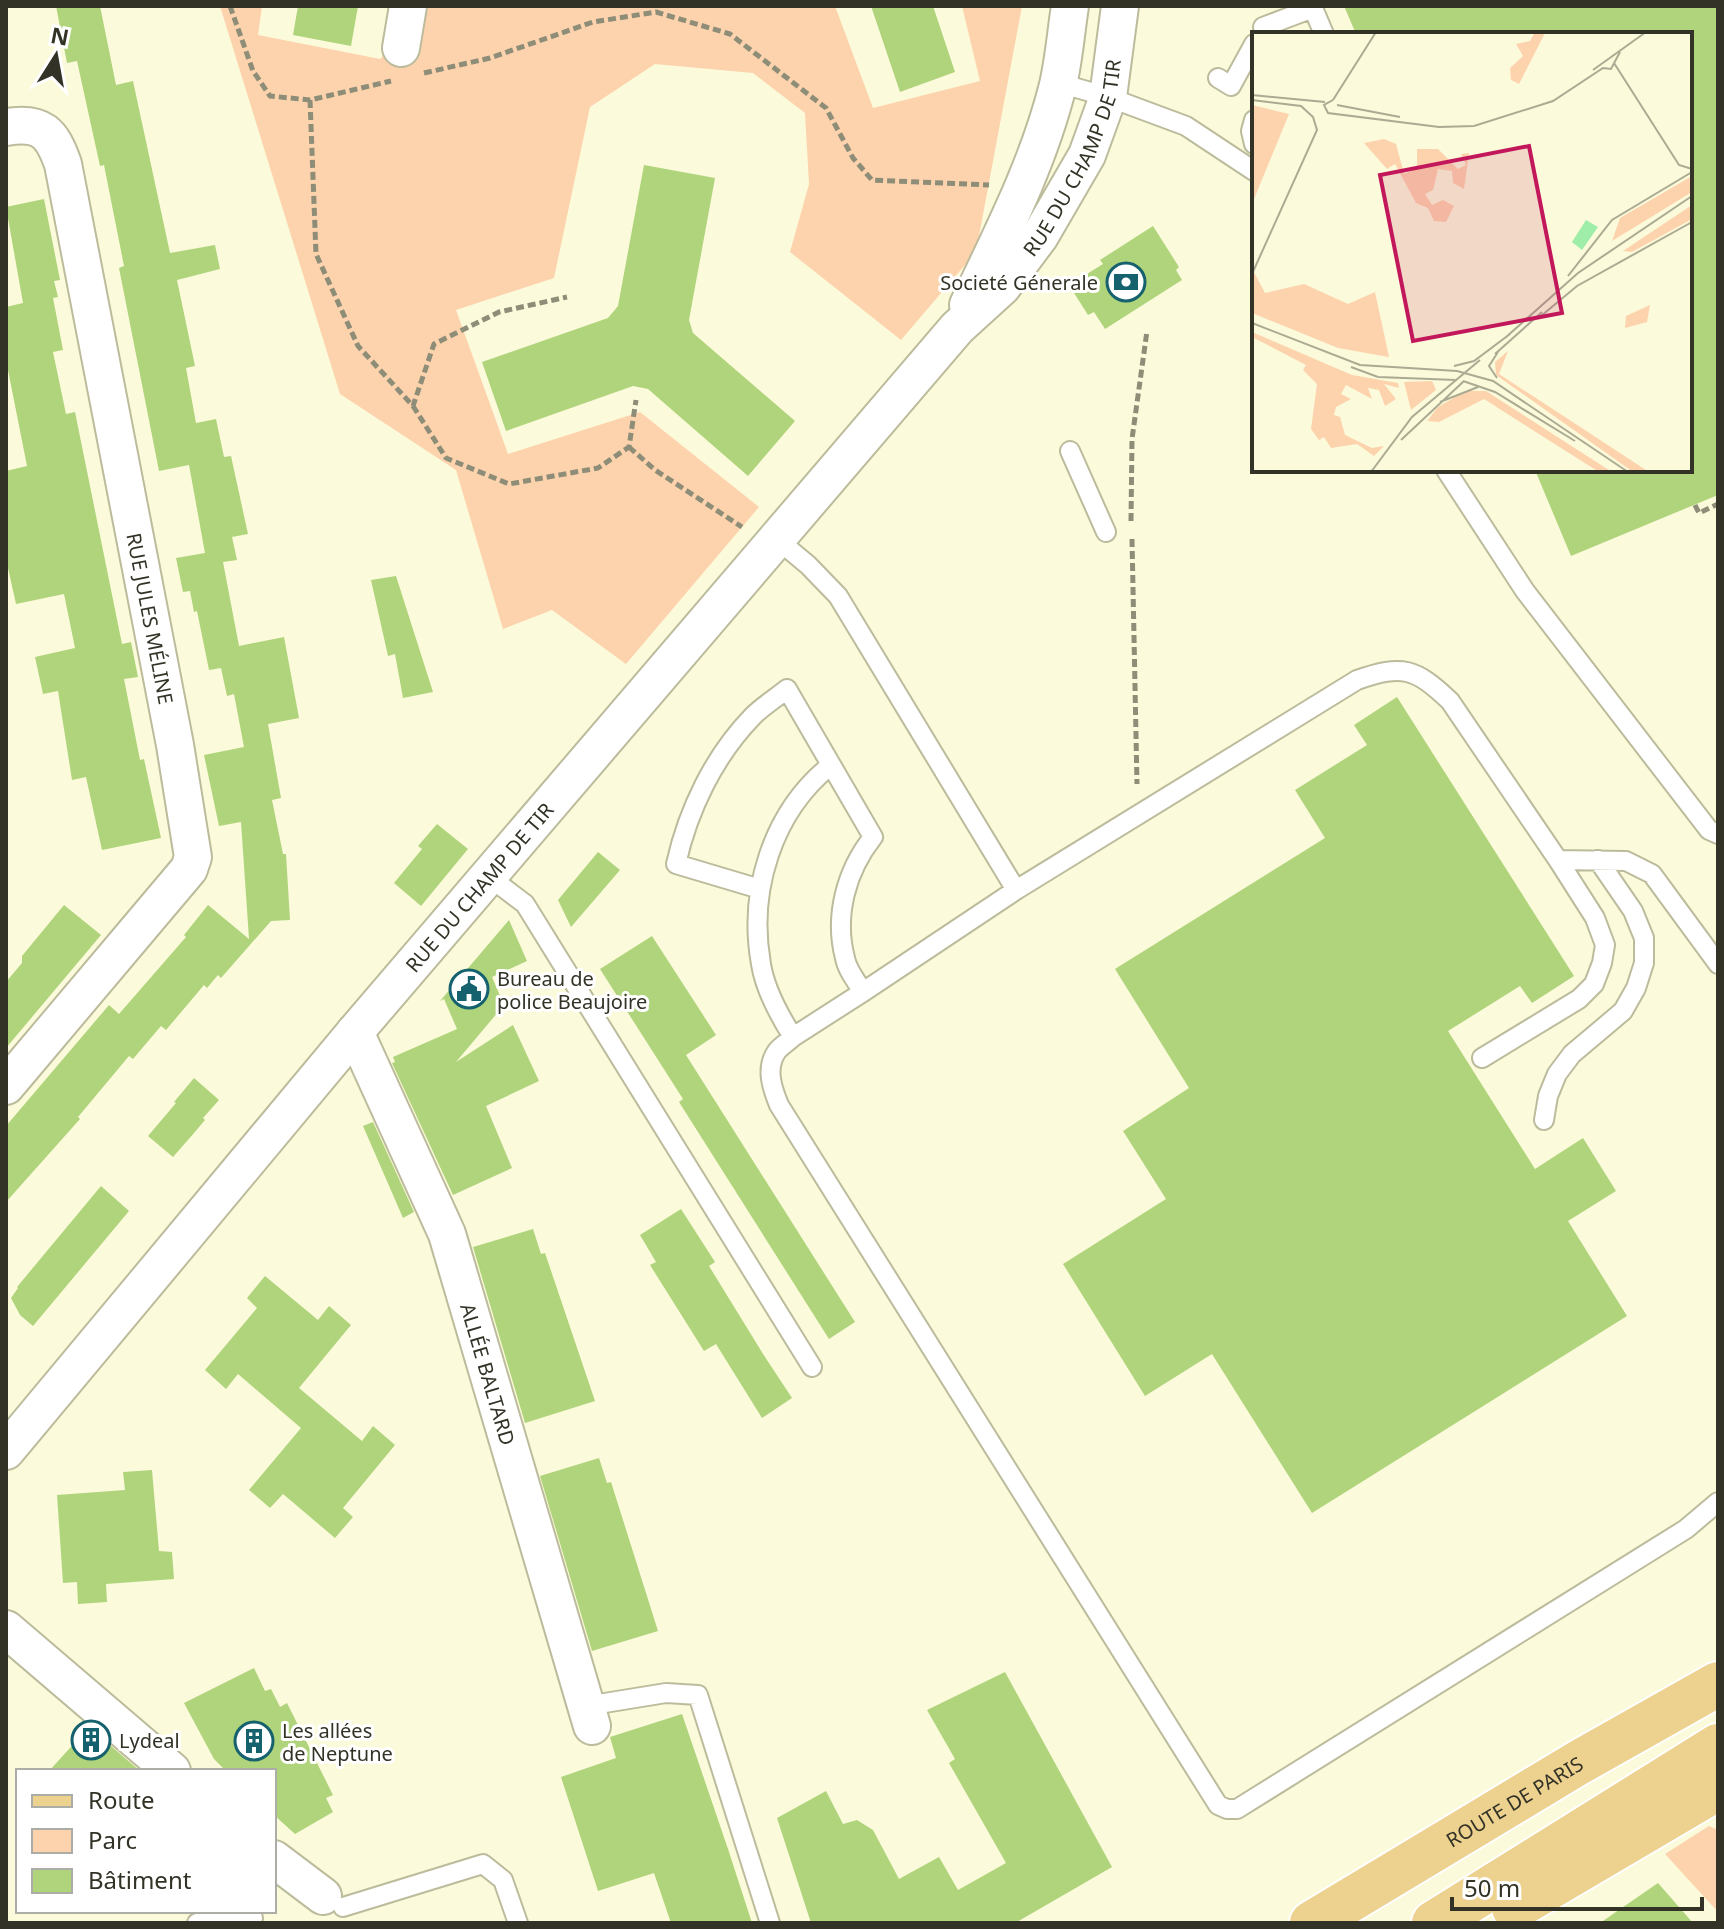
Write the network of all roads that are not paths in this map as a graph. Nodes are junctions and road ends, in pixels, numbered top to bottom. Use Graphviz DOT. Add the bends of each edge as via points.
graph roads {
  1 [pos="408,6"];
  2 [pos="1070,6"];
  3 [pos="1120,6"];
  4 [pos="1266,32"];
  5 [pos="1323,32"];
  6 [pos="1252,49"];
  7 [pos="404,68"];
  8 [pos="1218,78"];
  9 [pos="1059,83"];
  10 [pos="1108,97"];
  11 [pos="6,127"];
  12 [pos="1252,170"];
  13 [pos="957,328"];
  14 [pos="1070,451"];
  15 [pos="1447,472"];
  16 [pos="1106,532"];
  17 [pos="774,544"];
  18 [pos="831,765"];
  19 [pos="1718,834"];
  20 [pos="1558,860"];
  21 [pos="1598,860"];
  22 [pos="488,876"];
  23 [pos="760,889"];
  24 [pos="1016,890"];
  25 [pos="1718,964"];
  26 [pos="863,992"];
  27 [pos="355,1032"];
  28 [pos="793,1037"];
  29 [pos="1482,1058"];
  30 [pos="6,1086"];
  31 [pos="1544,1120"];
  32 [pos="812,1367"];
  33 [pos="6,1451"];
  34 [pos="1718,1502"];
  35 [pos="6,1629"];
  36 [pos="1718,1660"];
  37 [pos="1718,1684"];
  38 [pos="589,1716"];
  39 [pos="1718,1746"];
  40 [pos="1578,1763"];
  41 [pos="170,1769"];
  42 [pos="1711,1800"];
  43 [pos="281,1871"];
  44 [pos="338,1908"];
  45 [pos="257,1917"];
  46 [pos="1506,1918"];
  47 [pos="197,1923"];
  48 [pos="518,1923"];
  49 [pos="770,1923"];
  50 [pos="1312,1923"];
  51 [pos="1434,1923"];
  1 -- 7 [label="street"];
  2 -- 9 [label="street, RUE DU CHAMP DE TIR"];
  3 -- 10 [label="street, RUE DU CHAMP DE TIR"];
  4 -- 5 [label="lane" via="1313,8"];
  6 -- 8 [label="lane" via="1231,86"];
  9 -- 10 [label="lane"];
  9 -- 13 [label="street, RUE DU CHAMP DE TIR" via="1018,201"];
  10 -- 12 [label="lane" via="1186,126"];
  10 -- 13 [label="street, RUE DU CHAMP DE TIR" via="1087,155 1040,236 1002,287"];
  11 -- 30 [label="street, RUE JULES MÉLINE" via="43,130 63,164 193,857 189,869"];
  13 -- 17 [label="street, RUE DU CHAMP DE TIR"];
  14 -- 16 [label="lane"];
  15 -- 19 [label="lane" via="1525,591 1709,830"];
  17 -- 22 [label="street, RUE DU CHAMP DE TIR"];
  17 -- 24 [label="lane" via="808,565 838,596"];
  18 -- 23 [label="lane" via="783,821"];
  18 -- 23 [label="lane" via="787,689 755,714 710,776 676,864"];
  18 -- 26 [label="lane" via="873,837 859,854 845,889 840,926 845,962"];
  20 -- 21 [label="lane"];
  20 -- 24 [label="lane" via="1450,701 1430,682 1406,670 1384,671 1357,680"];
  20 -- 29 [label="lane" via="1595,918 1605,945 1594,984 1579,999"];
  21 -- 25 [label="lane" via="1626,861 1652,874"];
  21 -- 31 [label="lane" via="1633,911 1644,938 1644,963 1623,1011 1572,1054 1557,1074"];
  22 -- 27 [label="street, RUE DU CHAMP DE TIR"];
  22 -- 32 [label="lane" via="525,904"];
  23 -- 28 [label="lane" via="756,916 761,966 777,1014"];
  24 -- 26 [label="lane"];
  26 -- 28 [label="lane"];
  27 -- 33 [label="street, RUE DU CHAMP DE TIR"];
  27 -- 38 [label="street, ALLÉE BALTARD" via="447,1234"];
  28 -- 34 [label="lane" via="771,1066 779,1105 1218,1805 1237,1809 1686,1529"];
  35 -- 41 [label="street"];
  36 -- 40 [label="main road"];
  37 -- 40 [label="main road, ROUTE DE PARIS"];
  38 -- 49 [label="lane" via="666,1693 698,1695"];
  39 -- 51 [label="main road"];
  40 -- 50 [label="main road, ROUTE DE PARIS"];
  42 -- 46 [label="main road"];
  43 -- 44 [label="street"];
  44 -- 48 [label="lane" via="483,1864 503,1880"];
  45 -- 47 [label="lane"];
}
